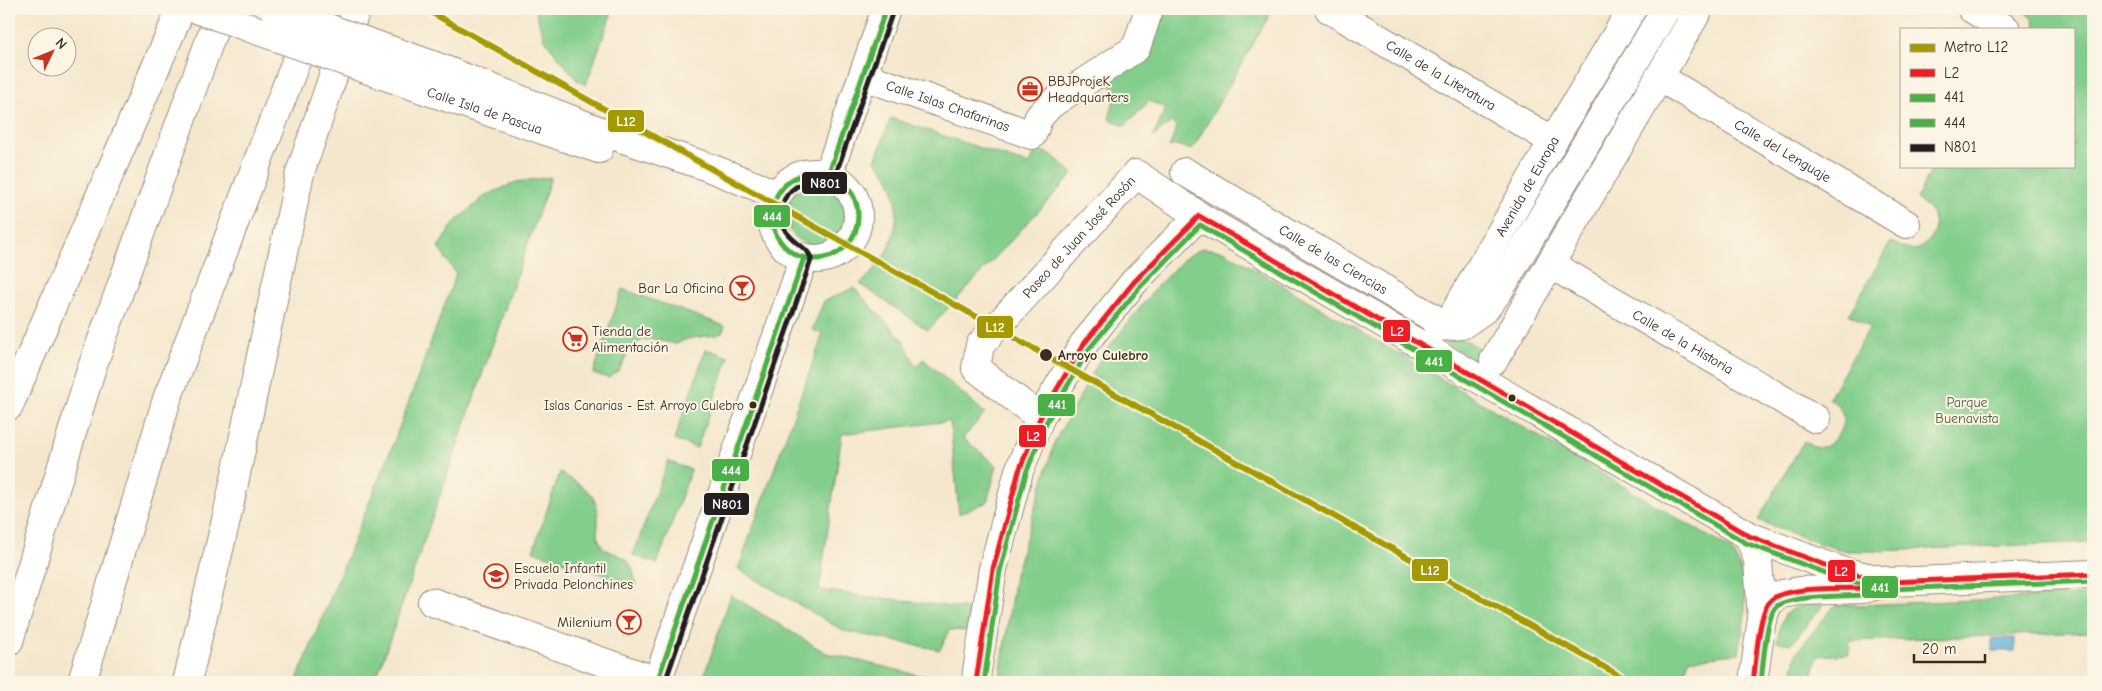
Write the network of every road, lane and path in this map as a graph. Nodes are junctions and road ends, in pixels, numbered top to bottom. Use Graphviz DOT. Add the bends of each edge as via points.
graph roads {
  1 [pos="182,9"];
  2 [pos="197,9"];
  3 [pos="221,9"];
  4 [pos="274,9"];
  5 [pos="316,9"];
  6 [pos="356,9"];
  7 [pos="886,9"];
  8 [pos="1149,9"];
  9 [pos="1329,9"];
  10 [pos="1632,9"];
  11 [pos="1699,9"];
  12 [pos="1972,9"];
  13 [pos="1659,20"];
  14 [pos="2004,28"];
  15 [pos="1609,48"];
  16 [pos="863,76"];
  17 [pos="1659,77"];
  18 [pos="431,78"];
  19 [pos="1598,124"];
  20 [pos="1553,140"];
  21 [pos="1185,172"];
  22 [pos="1603,172"];
  23 [pos="828,175"];
  24 [pos="1222,193"];
  25 [pos="775,202"];
  26 [pos="1202,218"];
  27 [pos="1906,224"];
  28 [pos="804,258"];
  29 [pos="1550,264"];
  30 [pos="1491,301"];
  31 [pos="1451,325"];
  32 [pos="1389,327"];
  33 [pos="1492,353"];
  34 [pos="1509,398"];
  35 [pos="9,406"];
  36 [pos="1040,418"];
  37 [pos="1816,419"];
  38 [pos="1749,536"];
  39 [pos="2093,574"];
  40 [pos="1890,582"];
  41 [pos="432,602"];
  42 [pos="1762,618"];
  43 [pos="9,641"];
  44 [pos="82,682"];
  45 [pos="187,682"];
  46 [pos="657,682"];
  47 [pos="976,682"];
  48 [pos="1753,682"];
  1 -- 35 [label="main road"];
  2 -- 18 [label="main road, Calle Isla de Pascua, bridge"];
  3 -- 43 [label="main road" via="91,370"];
  4 -- 18 [label="main road, Calle Isla de Pascua, bridge"];
  5 -- 44 [label="main road" via="167,399"];
  6 -- 45 [label="main road" via="300,173 229,507"];
  7 -- 16 [label="main road"];
  8 -- 16 [label="main road, Calle Islas Chafarinas" via="1136,48 1051,104 1039,116 1032,135"];
  9 -- 20 [label="main road, Calle de la Literatura"];
  10 -- 15 [label="main road, Avenida de Europa"];
  11 -- 17 [label="main road"];
  12 -- 14 [label="main road"];
  13 -- 15 [label="main road, Avenida de Europa"];
  13 -- 19 [label="main road, Avenida de Europa"];
  15 -- 20 [label="main road, Avenida de Europa"];
  16 -- 23 [label="main road"];
  17 -- 22 [label="main road"];
  17 -- 27 [label="main road, Calle del Lenguaje"];
  18 -- 25 [label="main road, Calle Isla de Pascua" via="708,167"];
  19 -- 22 [label="main road"];
  19 -- 30 [label="main road, Avenida de Europa"];
  20 -- 31 [label="main road, Avenida de Europa"];
  21 -- 24 [label="main road, Calle de las Ciencias"];
  22 -- 29 [label="main road"];
  23 -- 25 [label="main road" via="799,176 785,186"];
  23 -- 28 [label="main road" via="842,182 852,194 858,220 854,234 836,253 820,259"];
  24 -- 26 [label="main road"];
  24 -- 31 [label="main road, Calle de las Ciencias"];
  25 -- 28 [label="main road" via="773,223 780,241"];
  26 -- 32 [label="main road, Paseo de Juan José Rosón"];
  26 -- 36 [label="main road" via="1134,282 1083,345"];
  26 -- 36 [label="main road, Paseo de Juan José Rosón" via="1136,174 980,345 976,368"];
  28 -- 46 [label="main road"];
  29 -- 33 [label="main road"];
  29 -- 37 [label="main road, Calle de la Historia"];
  30 -- 31 [label="main road, Avenida de Europa" via="1462,325"];
  30 -- 33 [label="main road, Avenida de Europa" via="1487,328"];
  31 -- 32 [label="main road, Avenida de Europa" via="1425,330"];
  31 -- 33 [label="main road" via="1476,334"];
  32 -- 34 [label="main road, Paseo de Juan José Rosón"];
  33 -- 34 [label="main road, Avenida de Europa" via="1499,382"];
  34 -- 38 [label="main road, Paseo de Juan José Rosón"];
  36 -- 47 [label="main road" via="1019,471 993,569"];
  38 -- 40 [label="main road, Paseo de Juan José Rosón" via="1844,572"];
  38 -- 42 [label="main road, Paseo de Juan José Rosón" via="1758,560"];
  39 -- 40 [label="main road, Paseo de Juan José Rosón"];
  40 -- 42 [label="main road, Paseo de Juan José Rosón" via="1863,589 1782,594 1769,602"];
  41 -- 46 [label="main road"];
  42 -- 48 [label="main road, Paseo de Juan José Rosón"];
}
